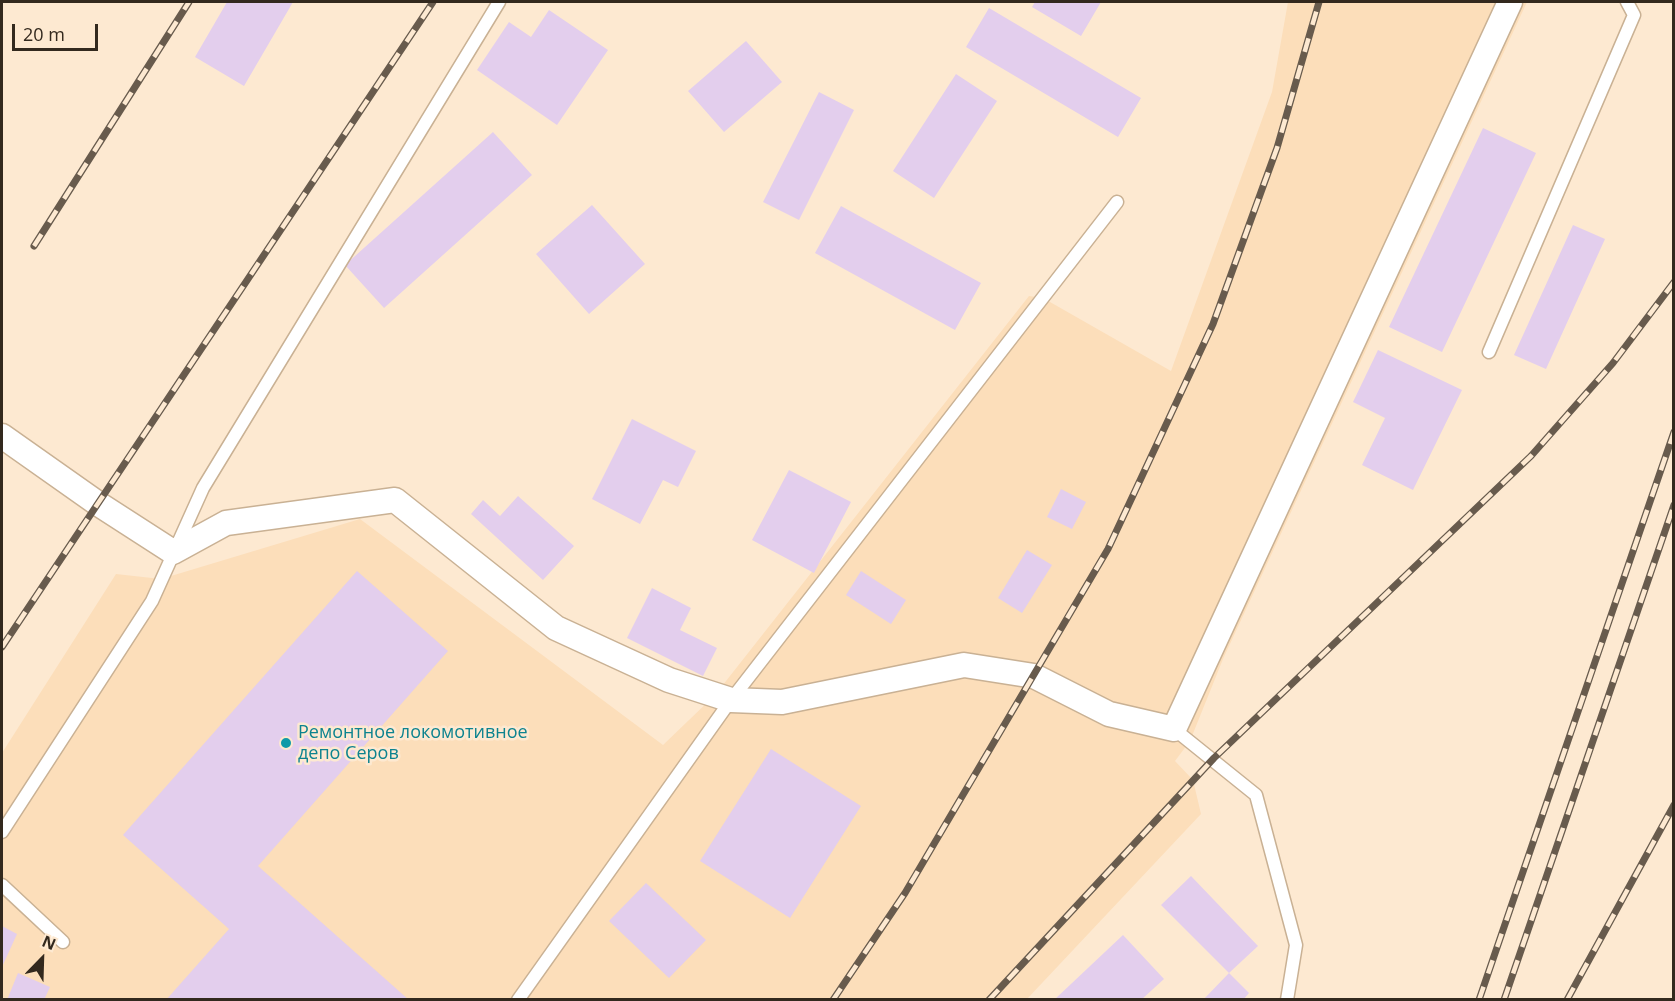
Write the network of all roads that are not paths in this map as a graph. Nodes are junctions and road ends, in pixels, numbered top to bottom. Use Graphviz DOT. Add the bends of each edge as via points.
graph roads {
  1 [pos="499,2"];
  2 [pos="1510,2"];
  3 [pos="1627,2"];
  4 [pos="1118,202"];
  5 [pos="1489,352"];
  6 [pos="2,436"];
  7 [pos="173,552"];
  8 [pos="731,700"];
  9 [pos="1174,729"];
  10 [pos="2,832"];
  11 [pos="2,885"];
  12 [pos="63,942"];
  13 [pos="518,999"];
  14 [pos="1287,999"];
  1 -- 7 [label="lane" via="203,488"];
  2 -- 9 [label="street"];
  3 -- 5 [label="lane" via="1634,15"];
  4 -- 8 [label="lane"];
  6 -- 7 [label="street"];
  7 -- 8 [label="street" via="226,523 395,500 556,628 669,680"];
  7 -- 10 [label="lane" via="152,601"];
  8 -- 9 [label="street" via="782,702 964,665 1034,676 1109,714"];
  8 -- 13 [label="lane"];
  9 -- 14 [label="lane" via="1256,795 1296,945"];
  11 -- 12 [label="lane"];
}
